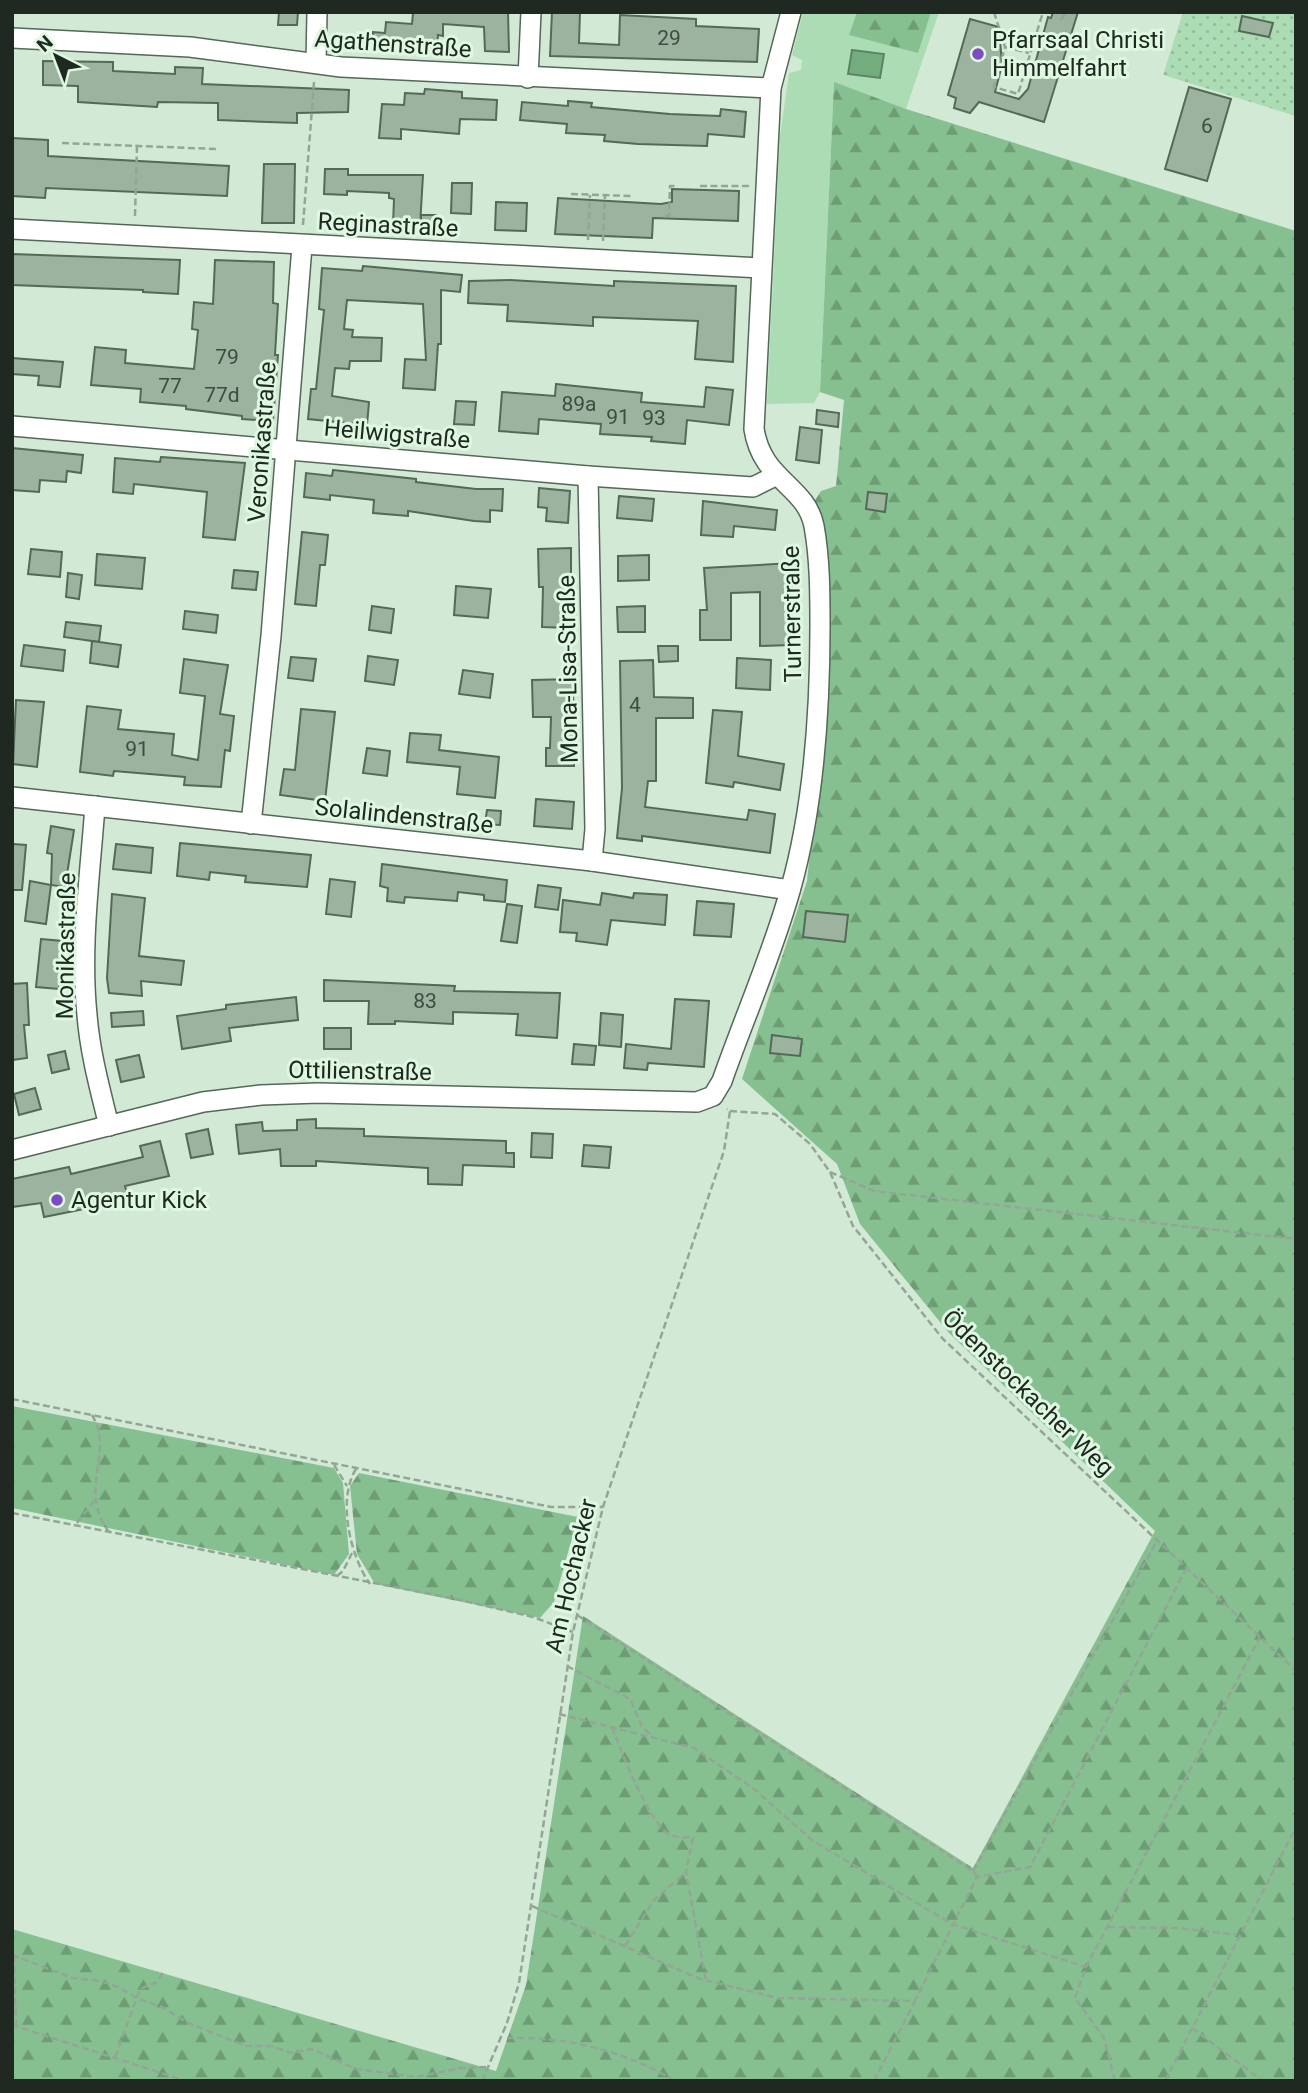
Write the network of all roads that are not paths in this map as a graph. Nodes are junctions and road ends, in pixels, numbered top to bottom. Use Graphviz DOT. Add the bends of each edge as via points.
graph roads {
  1 [pos="317,12"];
  2 [pos="531,12"];
  3 [pos="791,12"];
  4 [pos="12,37"];
  5 [pos="316,64"];
  6 [pos="528,78"];
  7 [pos="771,88"];
  8 [pos="12,229"];
  9 [pos="302,246"];
  10 [pos="761,268"];
  11 [pos="12,426"];
  12 [pos="286,449"];
  13 [pos="588,476"];
  14 [pos="775,476"];
  15 [pos="12,797"];
  16 [pos="95,806"];
  17 [pos="251,824"];
  18 [pos="592,861"];
  19 [pos="790,890"];
  20 [pos="713,1096"];
  21 [pos="109,1126"];
  22 [pos="12,1150"];
  1 -- 5 [label="street"];
  2 -- 6 [label="street"];
  3 -- 7 [label="street, Turnerstraße"];
  4 -- 5 [label="street, Agathenstraße" via="190,47"];
  5 -- 6 [label="street, Agathenstraße"];
  6 -- 7 [label="street, Agathenstraße"];
  7 -- 10 [label="street, Turnerstraße"];
  8 -- 9 [label="street, Reginastraße"];
  9 -- 10 [label="street, Reginastraße"];
  9 -- 12 [label="street, Veronikastraße"];
  10 -- 14 [label="street, Turnerstraße" via="754,429 762,457"];
  11 -- 12 [label="street, Heilwigstraße"];
  12 -- 13 [label="street, Heilwigstraße"];
  12 -- 17 [label="street, Veronikastraße"];
  13 -- 14 [label="street, Heilwigstraße" via="753,487"];
  13 -- 18 [label="street, Mona-Lisa-Straße"];
  14 -- 19 [label="street, Turnerstraße" via="809,509 820,570 817,734"];
  15 -- 16 [label="street, Solalindenstraße"];
  16 -- 17 [label="street, Solalindenstraße"];
  16 -- 21 [label="street, Monikastraße" via="85,955 87,1014 93,1064"];
  17 -- 18 [label="street, Solalindenstraße"];
  18 -- 19 [label="street, Solalindenstraße"];
  19 -- 20 [label="street, Turnerstraße"];
  20 -- 21 [label="street, Ottilienstraße" via="697,1102 261,1095 203,1102"];
  21 -- 22 [label="street, Ottilienstraße"];
}
